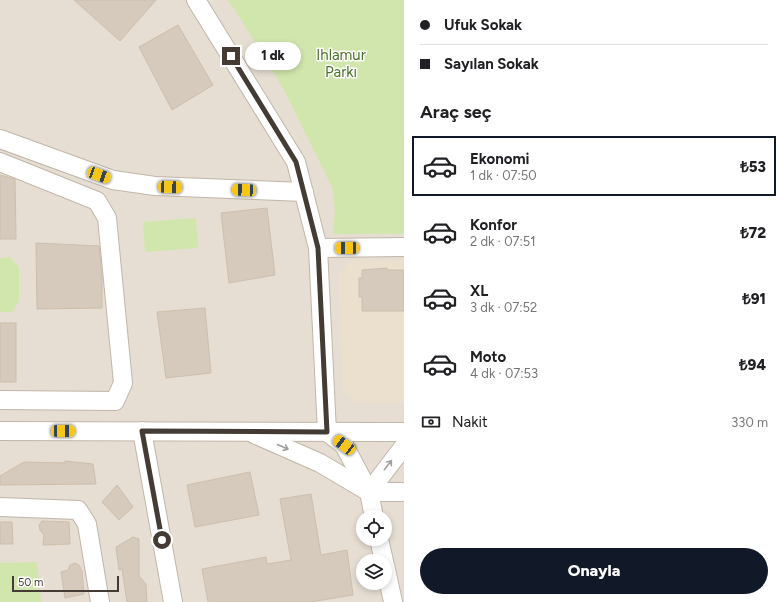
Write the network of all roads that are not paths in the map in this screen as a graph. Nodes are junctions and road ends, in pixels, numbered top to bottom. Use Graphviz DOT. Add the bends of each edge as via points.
graph roads {
  1 [pos="196,0"];
  2 [pos="0,139"];
  3 [pos="0,162"];
  4 [pos="304,192"];
  5 [pos="404,247"];
  6 [pos="318,248"];
  7 [pos="0,400"];
  8 [pos="0,431"];
  9 [pos="142,431"];
  10 [pos="248,432"];
  11 [pos="327,432"];
  12 [pos="404,432"];
  13 [pos="404,446"];
  14 [pos="369,492"];
  15 [pos="404,492"];
  16 [pos="0,507"];
  17 [pos="373,510"];
  18 [pos="390,590"];
  19 [pos="100,602"];
  20 [pos="173,602"];
  21 [pos="393,602"];
  1 -- 4 [label="street" via="296,162"];
  2 -- 4 [label="street" via="113,180 155,186"];
  3 -- 7 [label="street" via="97,202 107,218 123,382 115,401"];
  4 -- 6 [label="street"];
  5 -- 6 [label="street"];
  6 -- 11 [label="street"];
  8 -- 9 [label="street"];
  9 -- 10 [label="street"];
  9 -- 20 [label="street"];
  10 -- 11 [label="street"];
  10 -- 14 [label="street, one-way" via="320,463"];
  11 -- 12 [label="street"];
  11 -- 14 [label="street" via="344,445"];
  14 -- 13 [label="street, one-way"];
  14 -- 15 [label="street"];
  14 -- 17 [label="street"];
  16 -- 19 [label="street" via="78,510 87,524"];
  18 -- 21 [label="street"];
}
